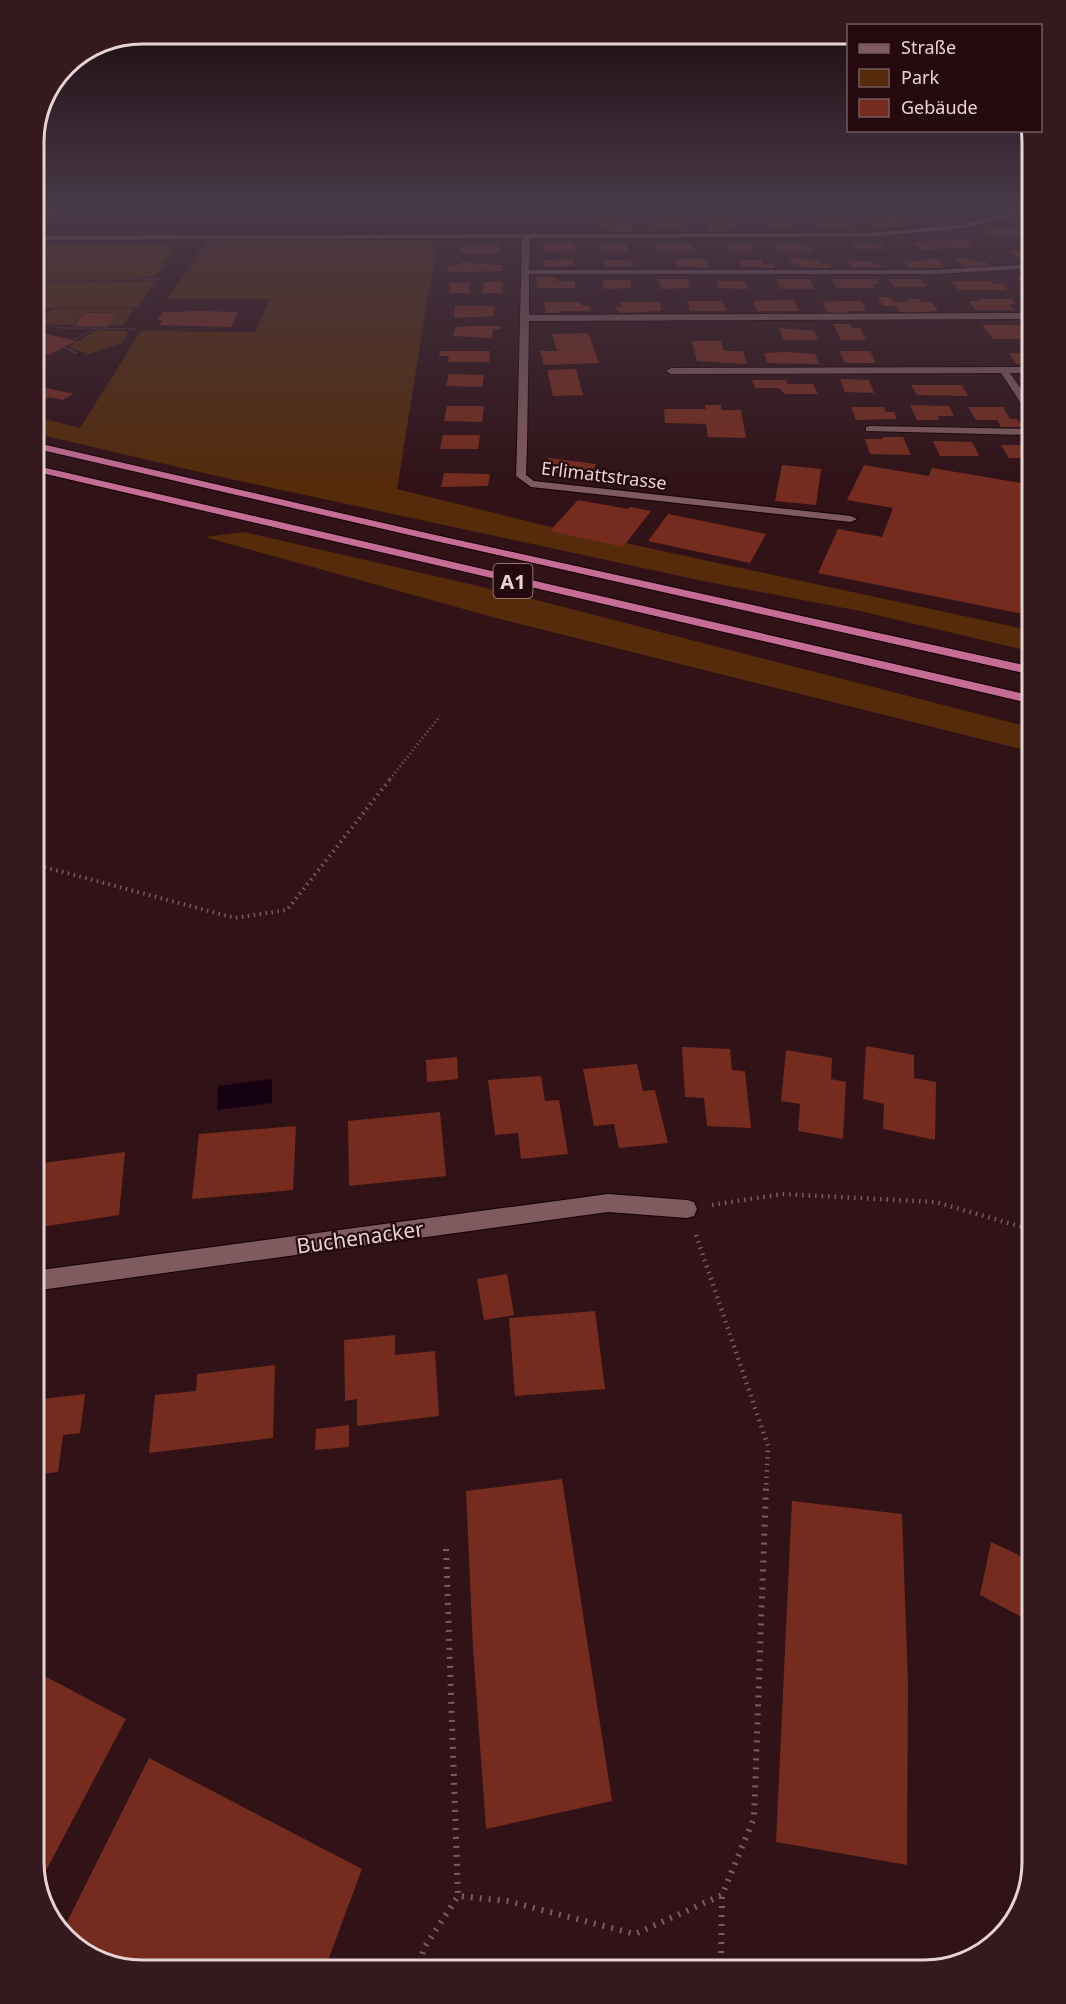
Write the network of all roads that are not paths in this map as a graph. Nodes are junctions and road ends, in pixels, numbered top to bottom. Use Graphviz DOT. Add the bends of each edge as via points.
graph roads {
  1 [pos="525,300"];
  2 [pos="1022,316"];
  3 [pos="524,318"];
  4 [pos="671,370"];
  5 [pos="1004,370"];
  6 [pos="1022,370"];
  7 [pos="1022,398"];
  8 [pos="870,429"];
  9 [pos="1022,432"];
  10 [pos="44,448"];
  11 [pos="44,471"];
  12 [pos="851,519"];
  13 [pos="1022,669"];
  14 [pos="1022,697"];
  15 [pos="687,1209"];
  16 [pos="44,1280"];
  1 -- 3 [label="street, Erlimattstrasse"];
  2 -- 3 [label="street"];
  3 -- 12 [label="street, Erlimattstrasse" via="521,476 531,484"];
  4 -- 5 [label="street"];
  5 -- 6 [label="street"];
  5 -- 7 [label="street"];
  8 -- 9 [label="street"];
  10 -- 13 [label="highway, A1"];
  11 -- 14 [label="highway, A1"];
  15 -- 16 [label="street, Buchenacker" via="609,1203"];
}
